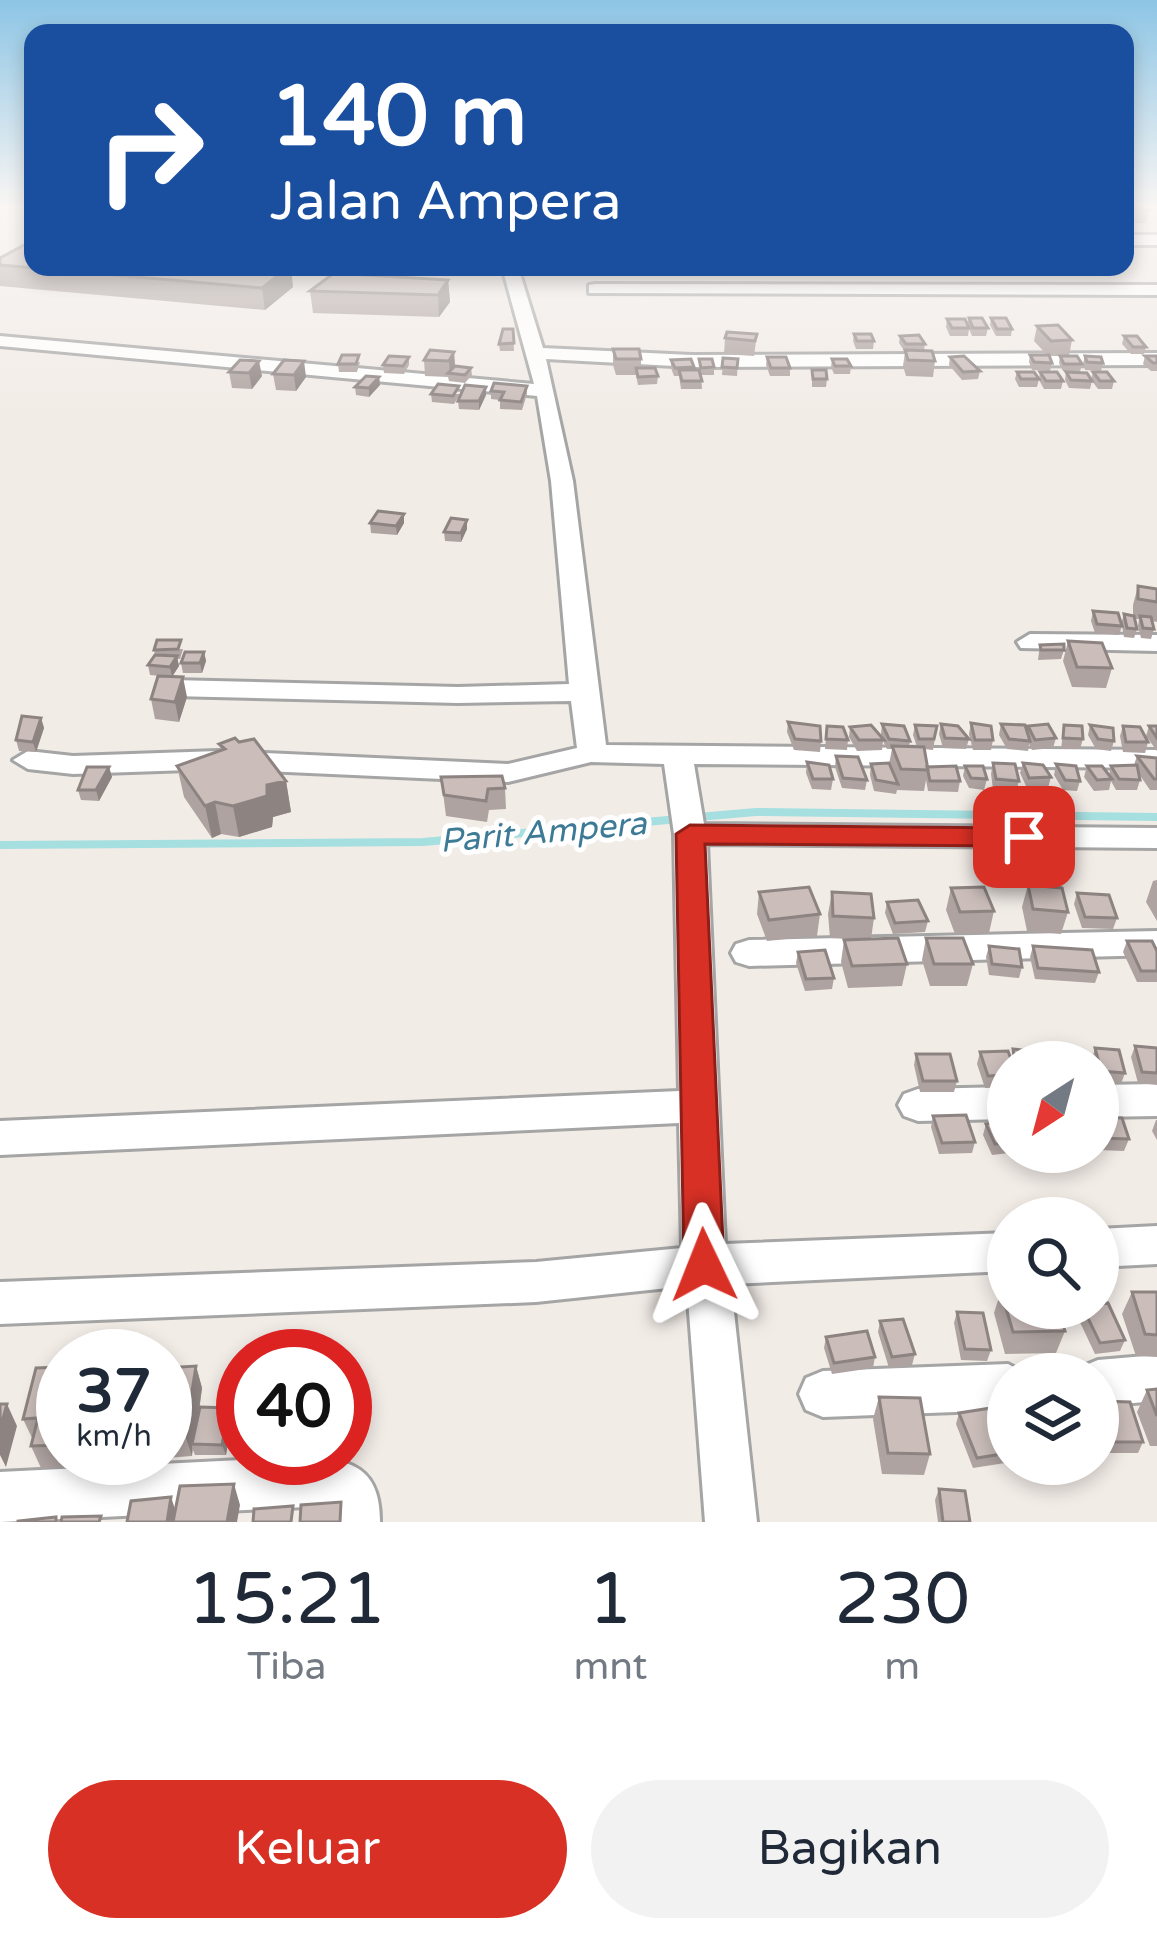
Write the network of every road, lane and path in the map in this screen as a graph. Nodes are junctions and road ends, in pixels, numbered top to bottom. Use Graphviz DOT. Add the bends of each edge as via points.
graph roads {
  1 [pos="513,278"];
  2 [pos="595,290"];
  3 [pos="1157,290"];
  4 [pos="0,341"];
  5 [pos="534,353"];
  6 [pos="1157,359"];
  7 [pos="1008,376"];
  8 [pos="1157,376"];
  9 [pos="546,391"];
  10 [pos="1030,642"];
  11 [pos="1157,643"];
  12 [pos="172,688"];
  13 [pos="582,692"];
  14 [pos="593,753"];
  15 [pos="679,756"];
  16 [pos="1157,759"];
  17 [pos="28,760"];
  18 [pos="695,826"];
  19 [pos="1157,838"];
  20 [pos="1157,943"];
  21 [pos="749,952"];
  22 [pos="1157,1100"];
  23 [pos="1119,1101"];
  24 [pos="987,1103"];
  25 [pos="918,1105"];
  26 [pos="699,1106"];
  27 [pos="0,1138"];
  28 [pos="1157,1245"];
  29 [pos="1119,1247"];
  30 [pos="987,1253"];
  31 [pos="704,1265"];
  32 [pos="0,1303"];
  33 [pos="1157,1378"];
  34 [pos="1119,1381"];
  35 [pos="987,1389"];
  36 [pos="823,1394"];
  37 [pos="0,1497"];
  38 [pos="354,1522"];
  39 [pos="731,1522"];
  1 -- 5 [label="street"];
  2 -- 3 [label="street"];
  4 -- 9 [label="street"];
  5 -- 6 [label="street" via="692,362"];
  5 -- 9 [label="street"];
  7 -- 8 [label="street"];
  9 -- 13 [label="street"];
  10 -- 11 [label="street"];
  12 -- 13 [label="street"];
  13 -- 14 [label="street"];
  14 -- 15 [label="street"];
  14 -- 17 [label="street" via="508,773"];
  15 -- 16 [label="street"];
  15 -- 18 [label="street"];
  18 -- 19 [label="street"];
  18 -- 26 [label="street"];
  20 -- 21 [label="street"];
  22 -- 23 [label="street"];
  24 -- 25 [label="street"];
  26 -- 27 [label="street"];
  26 -- 31 [label="street"];
  28 -- 29 [label="street"];
  30 -- 31 [label="street"];
  31 -- 32 [label="street" via="536,1282"];
  31 -- 39 [label="street"];
  33 -- 34 [label="street"];
  35 -- 36 [label="street"];
  37 -- 38 [label="street" via="330,1481 354,1498"];
}
